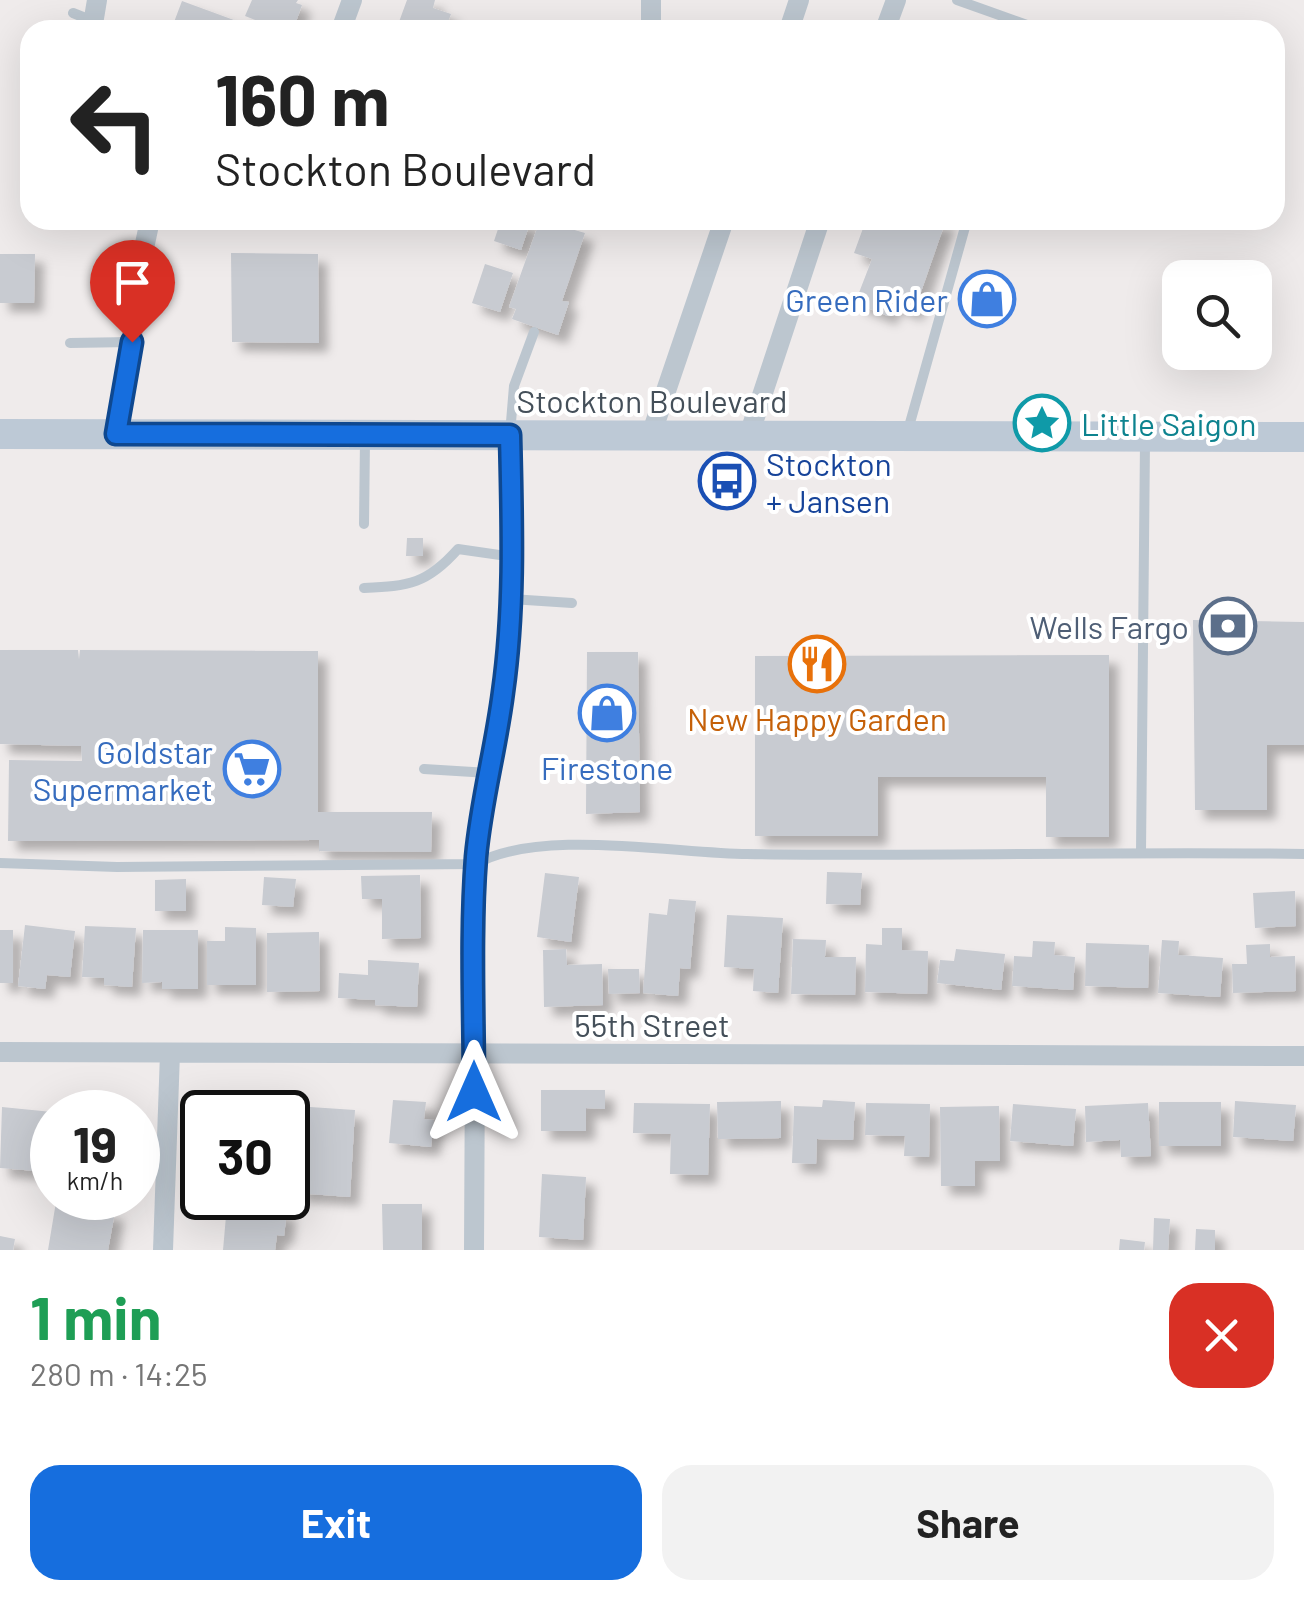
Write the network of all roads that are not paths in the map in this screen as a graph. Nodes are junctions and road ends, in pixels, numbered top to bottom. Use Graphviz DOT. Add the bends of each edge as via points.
graph roads {
  1 [pos="958,0"];
  2 [pos="73,13"];
  3 [pos="94,17"];
  4 [pos="1014,20"];
  5 [pos="148,230"];
  6 [pos="721,230"];
  7 [pos="817,230"];
  8 [pos="964,230"];
  9 [pos="534,332"];
  10 [pos="70,342"];
  11 [pos="132,342"];
  12 [pos="0,434"];
  13 [pos="116,434"];
  14 [pos="365,434"];
  15 [pos="510,435"];
  16 [pos="651,435"];
  17 [pos="748,435"];
  18 [pos="906,436"];
  19 [pos="1145,436"];
  20 [pos="1304,436"];
  21 [pos="364,524"];
  22 [pos="513,557"];
  23 [pos="364,588"];
  24 [pos="510,599"];
  25 [pos="572,603"];
  26 [pos="424,770"];
  27 [pos="488,772"];
  28 [pos="1141,852"];
  29 [pos="1304,854"];
  30 [pos="0,864"];
  31 [pos="476,864"];
  32 [pos="0,1052"];
  33 [pos="170,1052"];
  34 [pos="474,1053"];
  35 [pos="1304,1056"];
  36 [pos="163,1250"];
  37 [pos="474,1250"];
  1 -- 4 [label="lane"];
  2 -- 3 [label="lane"];
  5 -- 11 [label="street"];
  6 -- 16 [label="street"];
  7 -- 17 [label="street"];
  8 -- 18 [label="lane"];
  9 -- 15 [label="lane" via="514,386"];
  10 -- 11 [label="lane"];
  11 -- 13 [label="street"];
  12 -- 13 [label="main road, Stockton Boulevard"];
  13 -- 14 [label="main road, Stockton Boulevard"];
  14 -- 15 [label="main road, Stockton Boulevard"];
  14 -- 21 [label="lane"];
  15 -- 16 [label="main road, Stockton Boulevard"];
  15 -- 22 [label="street"];
  16 -- 17 [label="main road, Stockton Boulevard"];
  17 -- 18 [label="main road, Stockton Boulevard"];
  18 -- 19 [label="main road, Stockton Boulevard"];
  19 -- 20 [label="main road, Stockton Boulevard"];
  19 -- 28 [label="lane"];
  22 -- 23 [label="lane" via="458,549 438,572 407,586"];
  22 -- 24 [label="street"];
  24 -- 25 [label="lane"];
  24 -- 27 [label="street" via="503,694"];
  26 -- 27 [label="lane"];
  27 -- 31 [label="street"];
  28 -- 29 [label="lane"];
  28 -- 31 [label="lane" via="747,854 560,844 516,848"];
  30 -- 31 [label="lane"];
  31 -- 34 [label="street"];
  32 -- 33 [label="street, 55th Street"];
  33 -- 34 [label="street, 55th Street"];
  33 -- 36 [label="street"];
  34 -- 35 [label="street, 55th Street"];
  34 -- 37 [label="street"];
}
